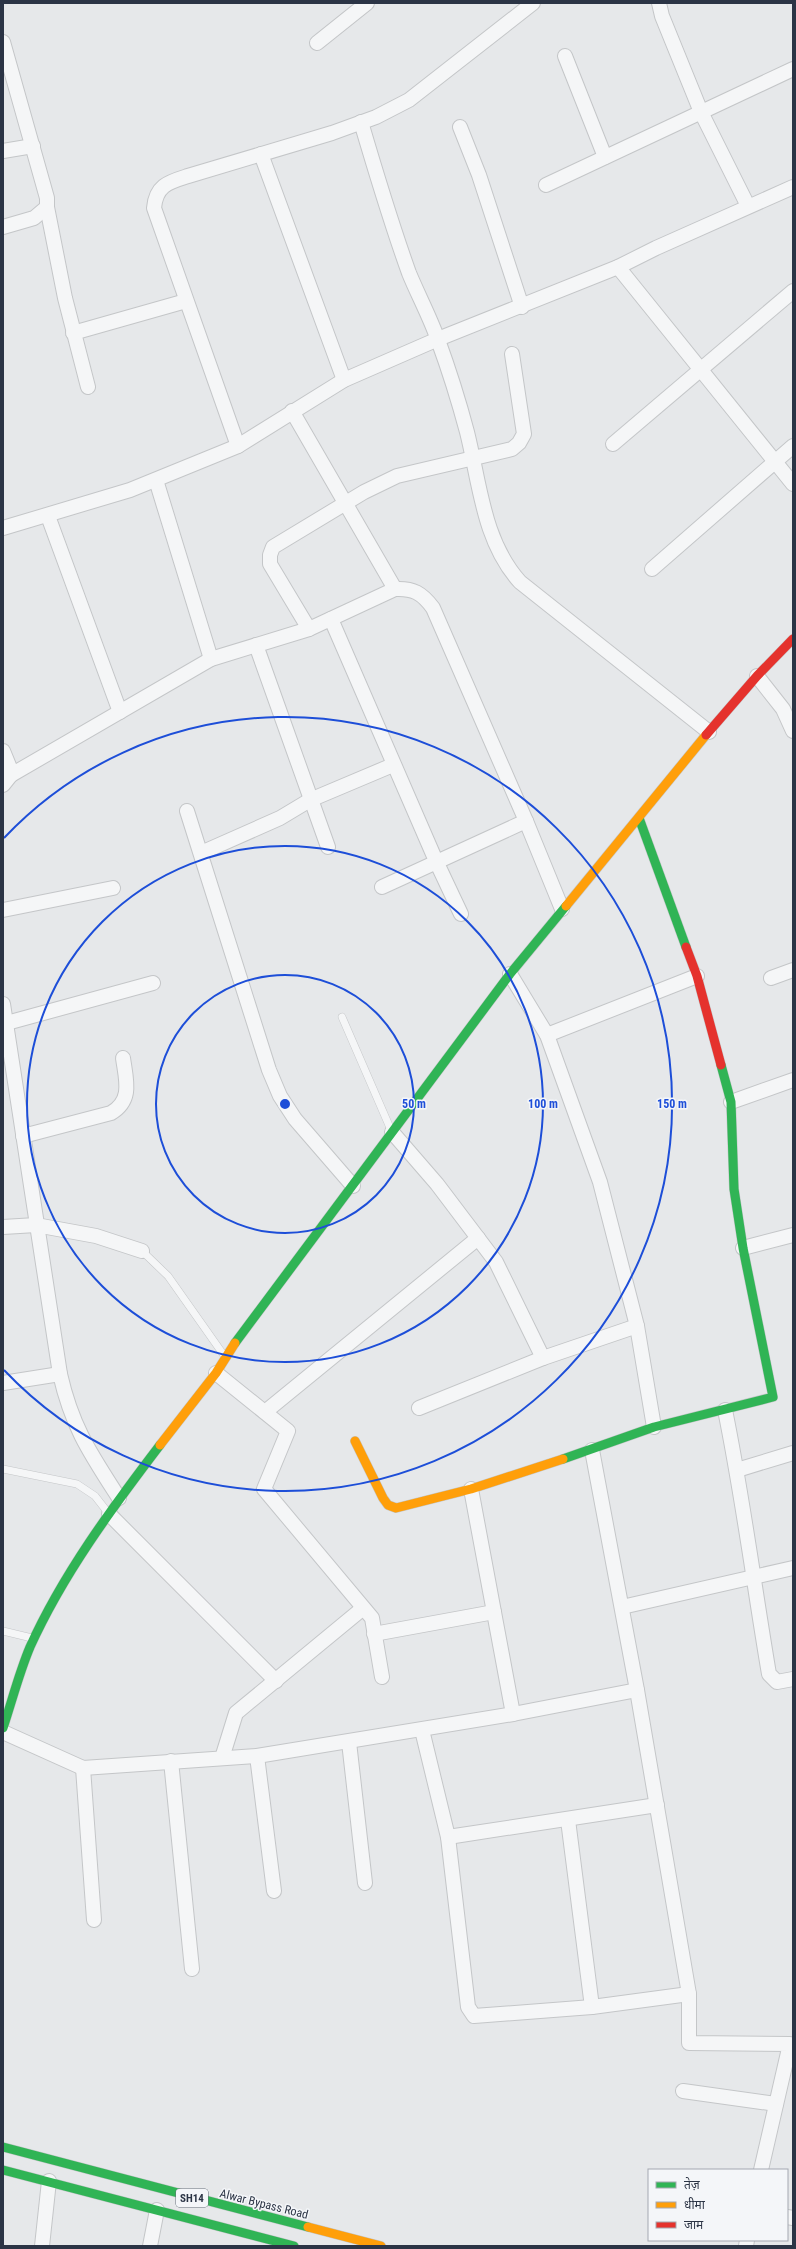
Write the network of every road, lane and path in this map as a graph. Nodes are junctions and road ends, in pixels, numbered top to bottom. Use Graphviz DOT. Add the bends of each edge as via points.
graph roads {
  1 [pos="368,3"];
  2 [pos="533,3"];
  3 [pos="659,3"];
  4 [pos="3,42"];
  5 [pos="317,43"];
  6 [pos="565,56"];
  7 [pos="793,69"];
  8 [pos="701,112"];
  9 [pos="361,122"];
  10 [pos="460,127"];
  11 [pos="33,146"];
  12 [pos="3,150"];
  13 [pos="261,154"];
  14 [pos="605,157"];
  15 [pos="546,185"];
  16 [pos="793,187"];
  17 [pos="748,206"];
  18 [pos="46,208"];
  19 [pos="3,227"];
  20 [pos="618,268"];
  21 [pos="793,291"];
  22 [pos="186,301"];
  23 [pos="522,307"];
  24 [pos="74,333"];
  25 [pos="438,339"];
  26 [pos="512,354"];
  27 [pos="700,370"];
  28 [pos="344,380"];
  29 [pos="88,387"];
  30 [pos="292,411"];
  31 [pos="613,444"];
  32 [pos="238,446"];
  33 [pos="793,446"];
  34 [pos="472,457"];
  35 [pos="775,461"];
  36 [pos="156,480"];
  37 [pos="793,484"];
  38 [pos="345,503"];
  39 [pos="48,516"];
  40 [pos="3,528"];
  41 [pos="652,569"];
  42 [pos="395,589"];
  43 [pos="331,619"];
  44 [pos="309,629"];
  45 [pos="793,639"];
  46 [pos="256,645"];
  47 [pos="211,658"];
  48 [pos="757,676"];
  49 [pos="120,712"];
  50 [pos="793,731"];
  51 [pos="709,732"];
  52 [pos="3,751"];
  53 [pos="394,765"];
  54 [pos="7,780"];
  55 [pos="310,800"];
  56 [pos="187,811"];
  57 [pos="639,818"];
  58 [pos="526,822"];
  59 [pos="328,847"];
  60 [pos="201,853"];
  61 [pos="436,861"];
  62 [pos="382,887"];
  63 [pos="113,888"];
  64 [pos="562,909"];
  65 [pos="3,910"];
  66 [pos="461,914"];
  67 [pos="793,970"];
  68 [pos="510,974"];
  69 [pos="697,976"];
  70 [pos="771,978"];
  71 [pos="153,983"];
  72 [pos="3,1004"];
  73 [pos="342,1017"];
  74 [pos="4,1024"];
  75 [pos="547,1035"];
  76 [pos="123,1058"];
  77 [pos="8,1079"];
  78 [pos="793,1080"];
  79 [pos="730,1102"];
  80 [pos="392,1132"];
  81 [pos="23,1136"];
  82 [pos="353,1186"];
  83 [pos="36,1225"];
  84 [pos="3,1227"];
  85 [pos="793,1234"];
  86 [pos="478,1238"];
  87 [pos="743,1248"];
  88 [pos="142,1251"];
  89 [pos="637,1326"];
  90 [pos="225,1356"];
  91 [pos="543,1358"];
  92 [pos="216,1373"];
  93 [pos="60,1374"];
  94 [pos="3,1383"];
  95 [pos="419,1408"];
  96 [pos="725,1410"];
  97 [pos="265,1412"];
  98 [pos="654,1427"];
  99 [pos="355,1440"];
  100 [pos="592,1450"];
  101 [pos="793,1453"];
  102 [pos="3,1469"];
  103 [pos="737,1470"];
  104 [pos="471,1489"];
  105 [pos="119,1498"];
  106 [pos="109,1514"];
  107 [pos="793,1568"];
  108 [pos="753,1579"];
  109 [pos="622,1607"];
  110 [pos="362,1609"];
  111 [pos="494,1612"];
  112 [pos="3,1631"];
  113 [pos="374,1634"];
  114 [pos="34,1638"];
  115 [pos="382,1677"];
  116 [pos="793,1679"];
  117 [pos="276,1681"];
  118 [pos="637,1690"];
  119 [pos="513,1714"];
  120 [pos="3,1728"];
  121 [pos="422,1730"];
  122 [pos="3,1732"];
  123 [pos="349,1742"];
  124 [pos="257,1756"];
  125 [pos="222,1758"];
  126 [pos="171,1761"];
  127 [pos="83,1768"];
  128 [pos="657,1805"];
  129 [pos="568,1820"];
  130 [pos="448,1837"];
  131 [pos="365,1883"];
  132 [pos="274,1891"];
  133 [pos="94,1920"];
  134 [pos="192,1970"];
  135 [pos="689,1994"];
  136 [pos="592,2006"];
  137 [pos="683,2091"];
  138 [pos="776,2104"];
  139 [pos="3,2147"];
  140 [pos="761,2169"];
  141 [pos="3,2170"];
  142 [pos="49,2181"];
  143 [pos="157,2210"];
  144 [pos="42,2246"];
  145 [pos="150,2246"];
  146 [pos="294,2246"];
  147 [pos="381,2246"];
  1 -- 5 [label="street"];
  2 -- 9 [label="street" via="410,100"];
  3 -- 8 [label="street"];
  4 -- 11 [label="street"];
  6 -- 14 [label="street"];
  7 -- 8 [label="street"];
  8 -- 14 [label="street"];
  8 -- 17 [label="street"];
  9 -- 13 [label="street" via="332,134"];
  9 -- 25 [label="street" via="392,226"];
  10 -- 23 [label="street" via="479,175"];
  11 -- 12 [label="street"];
  11 -- 18 [label="street" via="47,198"];
  13 -- 22 [label="street" via="169,183 159,190 154,208"];
  13 -- 28 [label="street"];
  14 -- 15 [label="street"];
  16 -- 17 [label="street"];
  17 -- 20 [label="street"];
  18 -- 19 [label="street" via="34,218"];
  18 -- 24 [label="street"];
  20 -- 23 [label="street"];
  20 -- 27 [label="street"];
  21 -- 27 [label="street"];
  22 -- 24 [label="street"];
  22 -- 32 [label="street"];
  23 -- 25 [label="street"];
  24 -- 29 [label="street"];
  25 -- 28 [label="street"];
  25 -- 34 [label="street"];
  26 -- 34 [label="street" via="524,434 512,449 500,454"];
  27 -- 31 [label="street"];
  27 -- 35 [label="street"];
  28 -- 30 [label="street"];
  30 -- 32 [label="street"];
  30 -- 38 [label="street"];
  32 -- 36 [label="street"];
  33 -- 35 [label="street"];
  34 -- 38 [label="street" via="397,476"];
  34 -- 51 [label="street" via="488,527 496,548 520,582"];
  35 -- 37 [label="street"];
  35 -- 41 [label="street"];
  36 -- 39 [label="street"];
  36 -- 47 [label="street"];
  38 -- 42 [label="street"];
  38 -- 44 [label="street" via="283,540 273,547 270,555 270,564"];
  39 -- 40 [label="street"];
  39 -- 49 [label="street"];
  42 -- 43 [label="street"];
  42 -- 58 [label="street" via="406,588 416,591 433,608"];
  43 -- 44 [label="street"];
  43 -- 53 [label="street"];
  44 -- 46 [label="street"];
  45 -- 48 [label="street"];
  46 -- 47 [label="street"];
  46 -- 55 [label="street"];
  47 -- 49 [label="street"];
  48 -- 50 [label="street" via="783,709"];
  48 -- 51 [label="street"];
  49 -- 54 [label="street"];
  51 -- 57 [label="street"];
  52 -- 54 [label="street" via="10,768"];
  53 -- 55 [label="street"];
  53 -- 61 [label="street"];
  55 -- 59 [label="street"];
  55 -- 60 [label="street" via="280,818"];
  56 -- 60 [label="street"];
  57 -- 64 [label="street"];
  57 -- 69 [label="street"];
  58 -- 61 [label="street"];
  58 -- 64 [label="street"];
  60 -- 82 [label="street" via="268,1070 280,1096 295,1119"];
  61 -- 62 [label="street"];
  61 -- 66 [label="street"];
  63 -- 65 [label="street"];
  64 -- 68 [label="street"];
  67 -- 70 [label="street"];
  68 -- 75 [label="street"];
  68 -- 80 [label="street"];
  69 -- 75 [label="street"];
  69 -- 79 [label="street"];
  71 -- 74 [label="street"];
  72 -- 74 [label="street"];
  73 -- 80 [label="lane"];
  74 -- 77 [label="street"];
  75 -- 89 [label="street" via="600,1182"];
  76 -- 81 [label="street" via="127,1084 126,1096 120,1107 111,1113"];
  77 -- 81 [label="street"];
  78 -- 79 [label="street"];
  79 -- 87 [label="street" via="734,1189"];
  80 -- 82 [label="street"];
  80 -- 86 [label="street" via="420,1162"];
  81 -- 83 [label="street"];
  82 -- 90 [label="street"];
  83 -- 84 [label="street"];
  83 -- 88 [label="street" via="96,1236"];
  83 -- 93 [label="street"];
  85 -- 87 [label="street"];
  86 -- 91 [label="street" via="496,1262"];
  86 -- 97 [label="street"];
  87 -- 96 [label="street" via="774,1397"];
  88 -- 90 [label="lane" via="168,1276"];
  89 -- 91 [label="street"];
  89 -- 98 [label="street"];
  90 -- 92 [label="street"];
  91 -- 95 [label="street"];
  92 -- 97 [label="street"];
  92 -- 105 [label="street"];
  93 -- 94 [label="street"];
  93 -- 105 [label="street" via="76,1427 87,1450"];
  96 -- 98 [label="street"];
  96 -- 103 [label="street"];
  97 -- 110 [label="street" via="288,1431 264,1489"];
  98 -- 100 [label="street"];
  99 -- 104 [label="street" via="388,1505 396,1508"];
  100 -- 104 [label="street"];
  100 -- 109 [label="street"];
  101 -- 103 [label="street"];
  102 -- 106 [label="lane" via="77,1484 95,1496"];
  103 -- 108 [label="street"];
  104 -- 111 [label="street"];
  105 -- 106 [label="street"];
  106 -- 114 [label="street" via="78,1558"];
  106 -- 117 [label="street"];
  107 -- 108 [label="street"];
  108 -- 109 [label="street"];
  108 -- 116 [label="street" via="769,1674 777,1682"];
  109 -- 118 [label="street"];
  110 -- 113 [label="street" via="372,1618"];
  110 -- 117 [label="street"];
  111 -- 113 [label="street"];
  111 -- 119 [label="street"];
  112 -- 114 [label="lane"];
  113 -- 115 [label="street"];
  114 -- 120 [label="street"];
  117 -- 125 [label="street" via="236,1713"];
  118 -- 119 [label="street"];
  118 -- 128 [label="street"];
  119 -- 121 [label="street"];
  121 -- 123 [label="street"];
  121 -- 130 [label="street"];
  122 -- 127 [label="street"];
  123 -- 124 [label="street"];
  123 -- 131 [label="street"];
  124 -- 125 [label="street"];
  124 -- 132 [label="street"];
  125 -- 126 [label="street"];
  126 -- 127 [label="street"];
  126 -- 134 [label="street"];
  127 -- 133 [label="street"];
  128 -- 129 [label="street"];
  128 -- 135 [label="street"];
  129 -- 130 [label="street"];
  129 -- 136 [label="street"];
  130 -- 136 [label="street" via="470,2013 474,2016"];
  135 -- 136 [label="street"];
  135 -- 138 [label="street" via="689,2043 790,2044"];
  137 -- 138 [label="street"];
  138 -- 140 [label="street"];
  139 -- 147 [label="street, Alwar Bypass Road / SH14"];
  141 -- 142 [label="street, SH14"];
  142 -- 143 [label="street, SH14"];
  142 -- 144 [label="street"];
  143 -- 145 [label="street"];
  143 -- 146 [label="street, SH14"];
}
